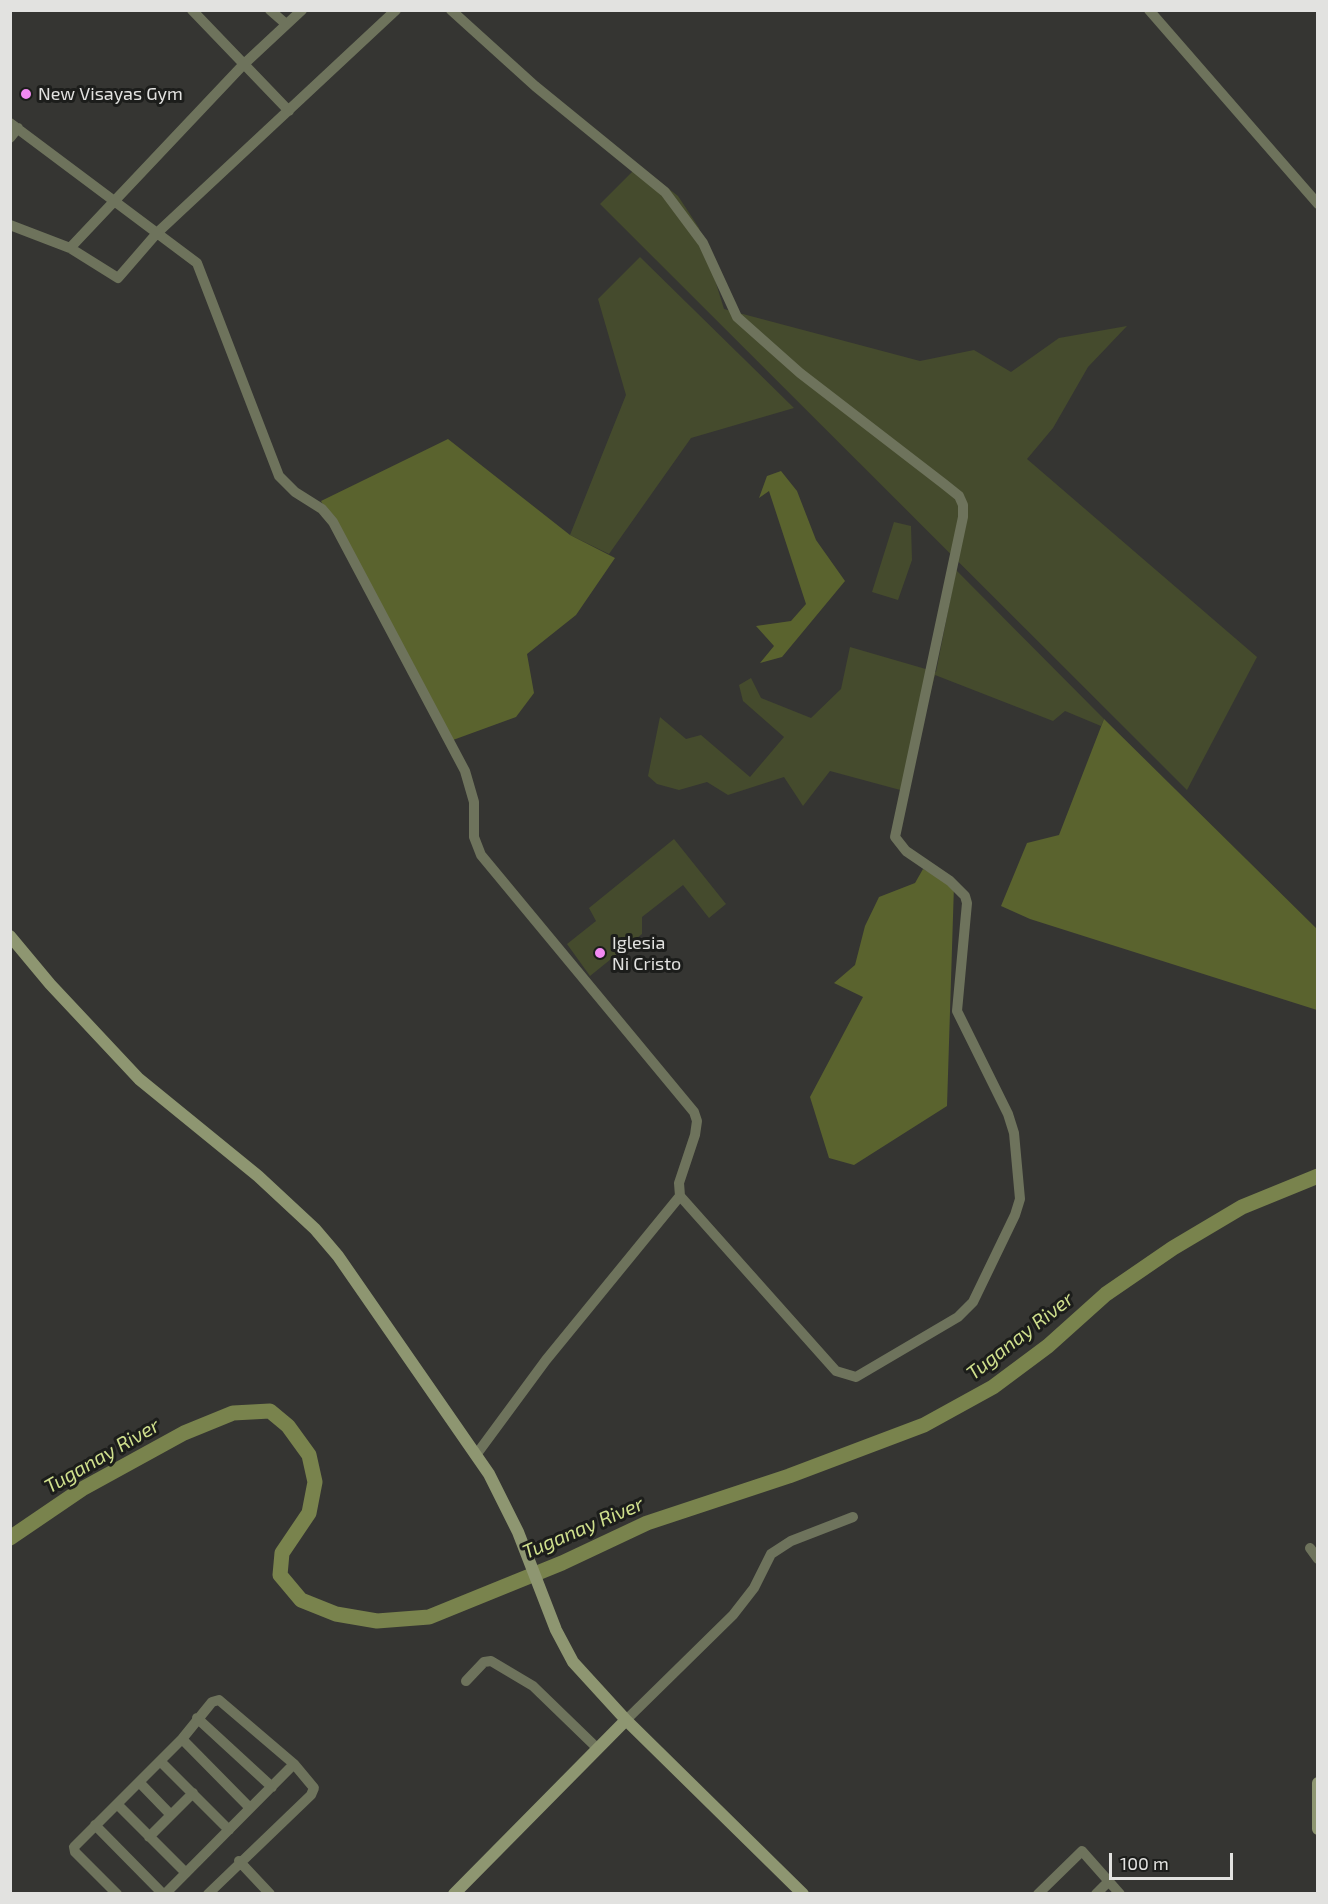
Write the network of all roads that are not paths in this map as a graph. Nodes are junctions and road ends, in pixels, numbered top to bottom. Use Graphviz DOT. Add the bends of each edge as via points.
graph roads {
  1 [pos="192,10"];
  2 [pos="270,10"];
  3 [pos="302,10"];
  4 [pos="396,10"];
  5 [pos="451,10"];
  6 [pos="1149,10"];
  7 [pos="286,24"];
  8 [pos="243,65"];
  9 [pos="289,111"];
  10 [pos="14,125"];
  11 [pos="10,138"];
  12 [pos="114,201"];
  13 [pos="1317,204"];
  14 [pos="10,225"];
  15 [pos="157,233"];
  16 [pos="70,248"];
  17 [pos="10,936"];
  18 [pos="680,1196"];
  19 [pos="476,1455"];
  20 [pos="853,1517"];
  21 [pos="1310,1548"];
  22 [pos="1317,1559"];
  23 [pos="466,1681"];
  24 [pos="197,1718"];
  25 [pos="626,1720"];
  26 [pos="182,1739"];
  27 [pos="597,1748"];
  28 [pos="160,1761"];
  29 [pos="294,1764"];
  30 [pos="139,1782"];
  31 [pos="1317,1784"];
  32 [pos="272,1787"];
  33 [pos="193,1793"];
  34 [pos="117,1804"];
  35 [pos="250,1808"];
  36 [pos="171,1815"];
  37 [pos="95,1825"];
  38 [pos="1317,1829"];
  39 [pos="229,1830"];
  40 [pos="149,1837"];
  41 [pos="239,1862"];
  42 [pos="186,1873"];
  43 [pos="1109,1881"];
  44 [pos="117,1893"];
  45 [pos="164,1893"];
  46 [pos="208,1893"];
  47 [pos="270,1893"];
  48 [pos="454,1893"];
  49 [pos="803,1893"];
  50 [pos="1038,1893"];
  51 [pos="1096,1893"];
  52 [pos="1120,1893"];
  1 -- 8 [label="street"];
  2 -- 7 [label="street"];
  3 -- 7 [label="street"];
  4 -- 9 [label="street"];
  5 -- 18 [label="street" via="535,86 664,192 703,243 737,317 800,373 959,496 963,504 896,837 915,858 959,888 967,903 957,1011 1000,1092 1014,1133 1020,1199 1016,1215 980,1290 966,1310 856,1377 836,1371"];
  6 -- 13 [label="street"];
  7 -- 8 [label="street"];
  8 -- 9 [label="street"];
  8 -- 12 [label="street"];
  9 -- 15 [label="street"];
  10 -- 11 [label="street"];
  10 -- 12 [label="street"];
  12 -- 15 [label="street"];
  12 -- 16 [label="street"];
  14 -- 16 [label="street"];
  15 -- 16 [label="street" via="118,278"];
  15 -- 18 [label="street" via="197,263 279,476 333,522 465,771 474,802 474,837 481,855 694,1112 695,1135 679,1183"];
  17 -- 19 [label="street" via="139,1079 258,1176 315,1229 363,1287"];
  18 -- 19 [label="street" via="546,1360"];
  19 -- 25 [label="street" via="509,1513 548,1612 573,1662"];
  20 -- 25 [label="street" via="791,1541 771,1554 754,1588 733,1615"];
  21 -- 22 [label="street"];
  23 -- 27 [label="street" via="484,1662 491,1661 533,1686"];
  24 -- 26 [label="street"];
  24 -- 29 [label="street" via="212,1702 221,1701"];
  24 -- 32 [label="street"];
  25 -- 27 [label="street"];
  25 -- 49 [label="street"];
  26 -- 28 [label="street"];
  26 -- 35 [label="street"];
  27 -- 48 [label="street"];
  28 -- 30 [label="street"];
  28 -- 33 [label="street"];
  29 -- 32 [label="street"];
  29 -- 41 [label="street" via="312,1782 313,1792"];
  30 -- 34 [label="street"];
  30 -- 36 [label="street"];
  31 -- 38 [label="street"];
  32 -- 35 [label="street"];
  33 -- 36 [label="street"];
  33 -- 39 [label="street"];
  34 -- 37 [label="street"];
  34 -- 40 [label="street"];
  35 -- 39 [label="street"];
  36 -- 40 [label="street"];
  37 -- 44 [label="street" via="74,1850"];
  37 -- 45 [label="street"];
  39 -- 42 [label="street"];
  40 -- 42 [label="street"];
  41 -- 46 [label="street"];
  41 -- 47 [label="street"];
  42 -- 45 [label="street"];
  43 -- 50 [label="street" via="1082,1851"];
  43 -- 51 [label="street"];
  43 -- 52 [label="street"];
}
